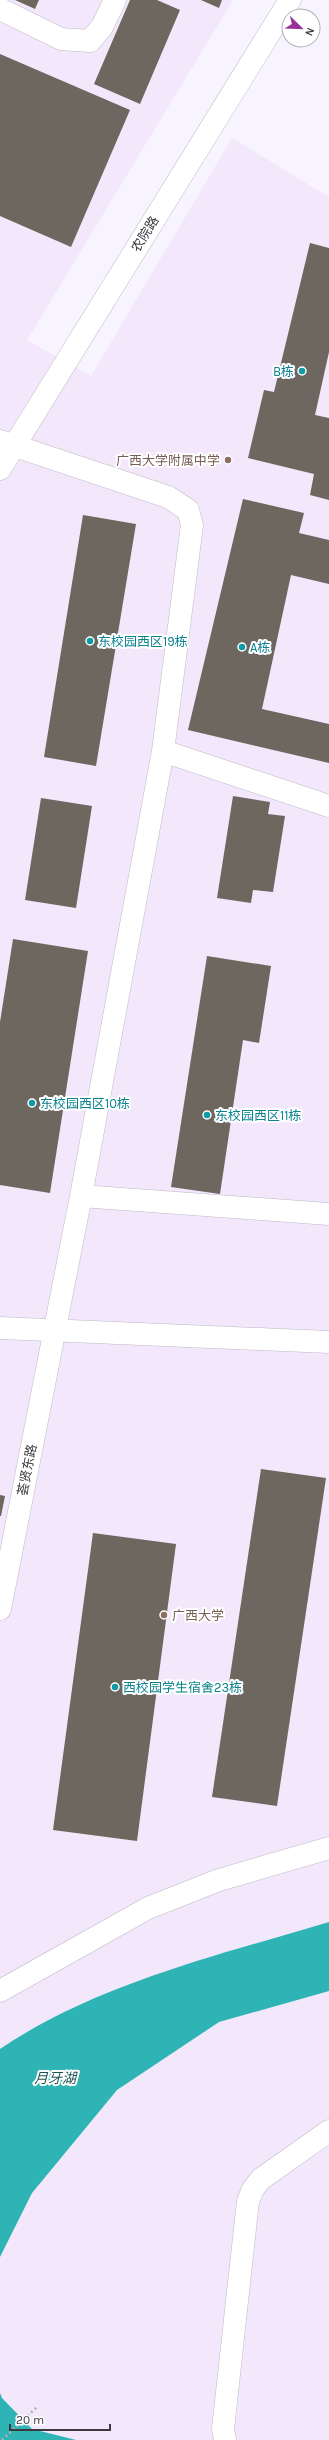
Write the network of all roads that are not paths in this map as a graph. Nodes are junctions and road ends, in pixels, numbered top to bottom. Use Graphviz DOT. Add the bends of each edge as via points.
graph roads {
  1 [pos="115,0"];
  2 [pos="290,0"];
  3 [pos="0,9"];
  4 [pos="7,444"];
  5 [pos="0,469"];
  6 [pos="163,751"];
  7 [pos="329,806"];
  8 [pos="81,1196"];
  9 [pos="329,1214"];
  10 [pos="0,1328"];
  11 [pos="55,1332"];
  12 [pos="329,1342"];
  13 [pos="0,1609"];
  14 [pos="329,1848"];
  15 [pos="0,1991"];
  16 [pos="329,2131"];
  17 [pos="225,2440"];
  1 -- 3 [label="street" via="102,26 90,41 61,39"];
  2 -- 4 [label="street, 农院路"];
  4 -- 5 [label="street, 农院路"];
  4 -- 6 [label="street, 荟贤东路" via="168,498 188,510 192,525 191,537"];
  6 -- 7 [label="street"];
  6 -- 8 [label="street, 荟贤东路"];
  8 -- 9 [label="street"];
  8 -- 11 [label="street, 荟贤东路"];
  10 -- 11 [label="street"];
  11 -- 12 [label="street"];
  11 -- 13 [label="street, 荟贤东路"];
  14 -- 15 [label="street" via="219,1880 148,1908"];
  16 -- 17 [label="street" via="261,2179 252,2189 248,2201 223,2429"];
}
